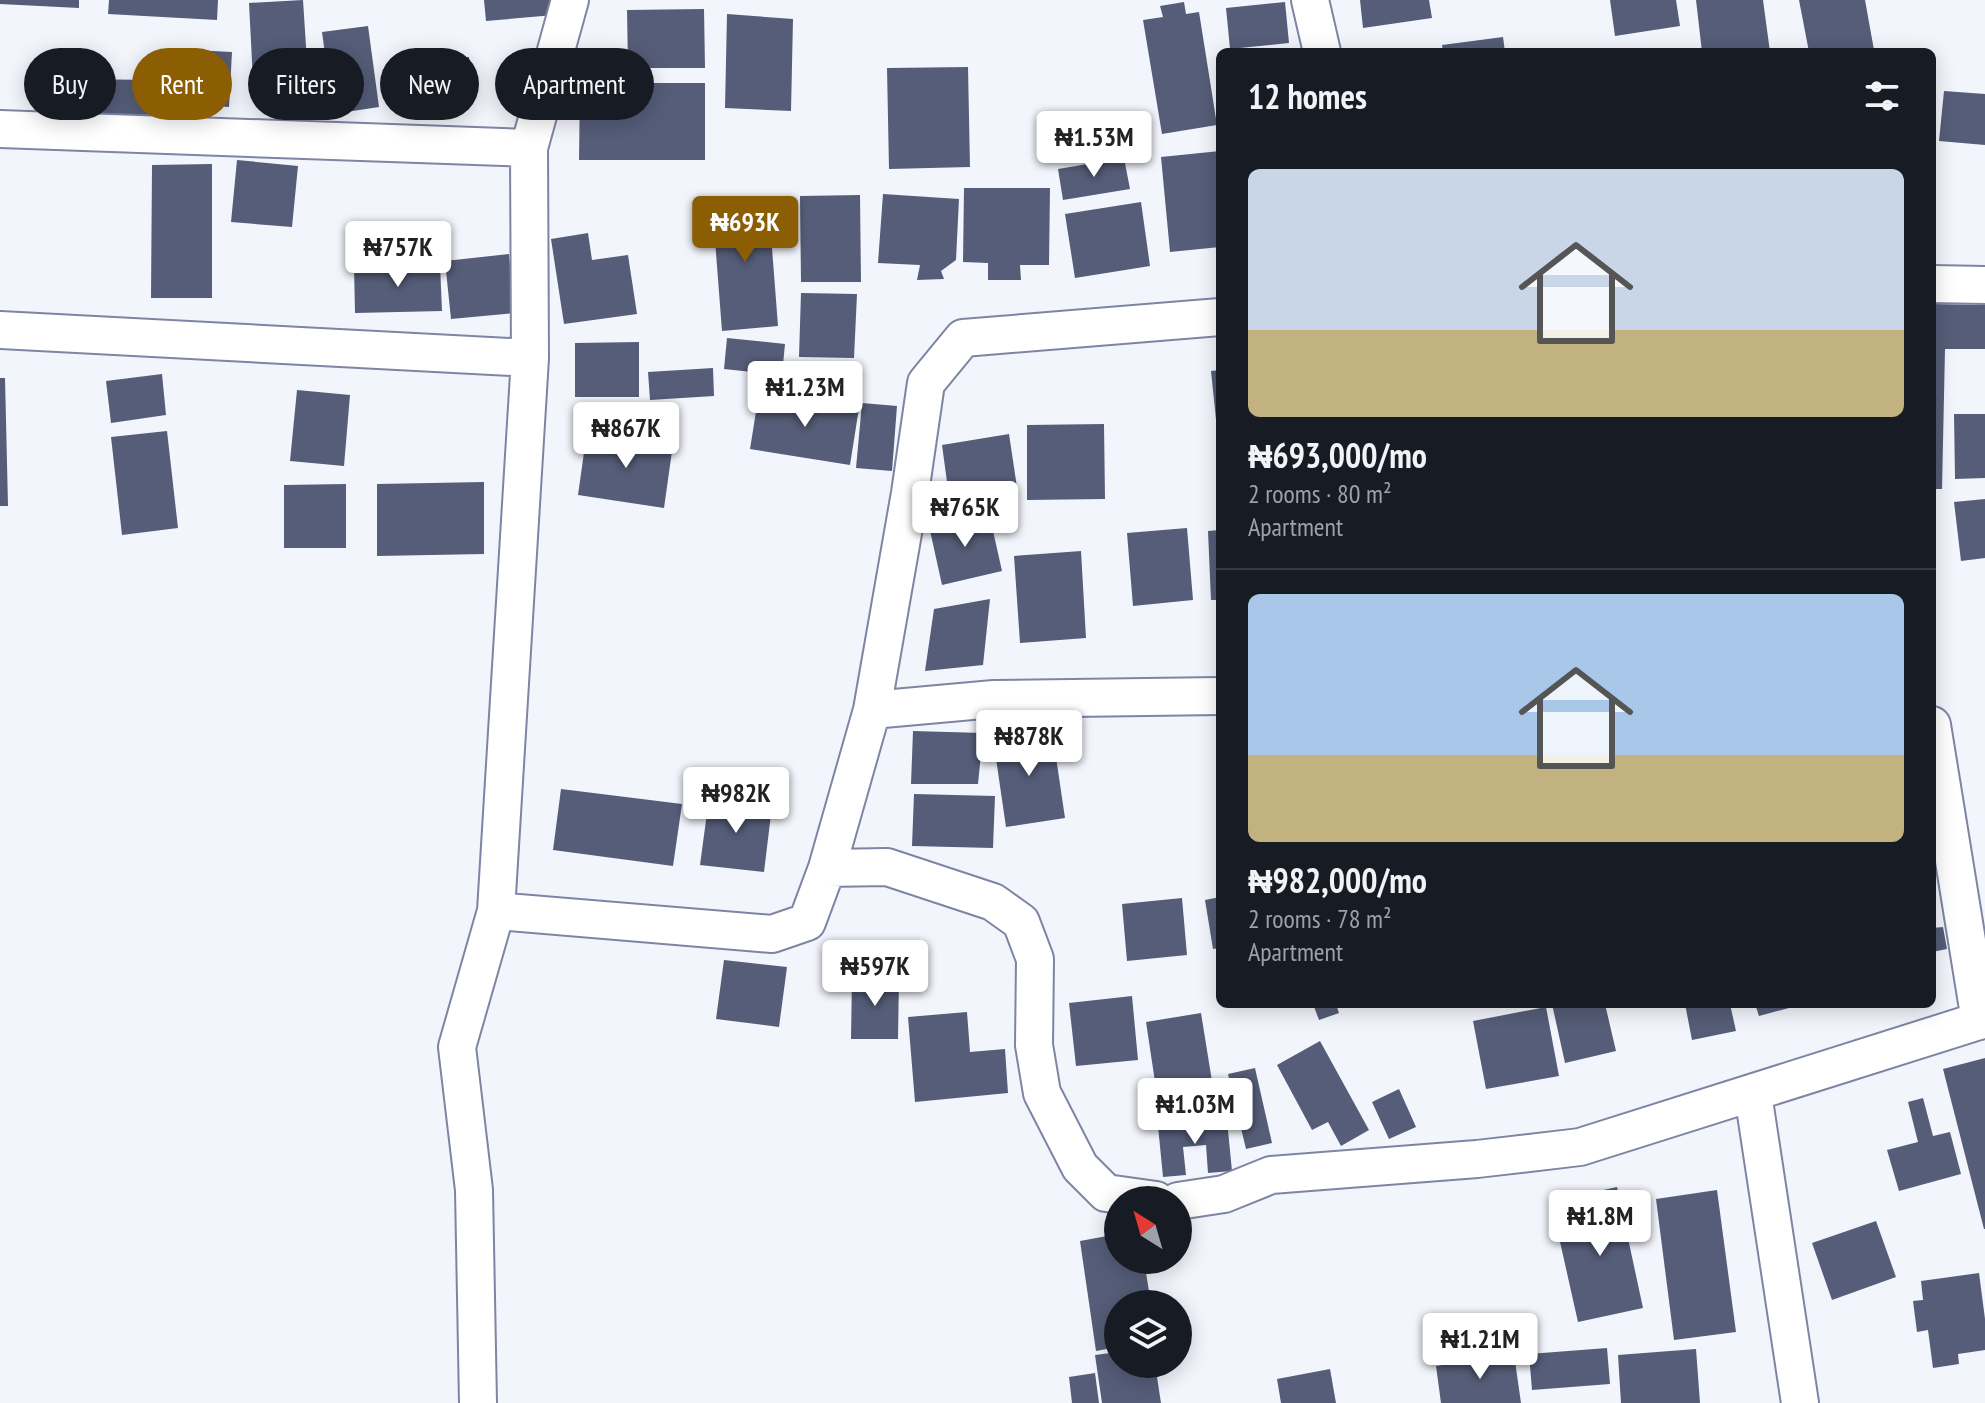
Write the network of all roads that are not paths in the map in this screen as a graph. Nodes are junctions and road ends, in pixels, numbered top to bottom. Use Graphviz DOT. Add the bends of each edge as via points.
graph roads {
  1 [pos="570,0"];
  2 [pos="1310,0"];
  3 [pos="1321,48"];
  4 [pos="0,129"];
  5 [pos="529,148"];
  6 [pos="1936,284"];
  7 [pos="1985,285"];
  8 [pos="1216,317"];
  9 [pos="0,330"];
  10 [pos="530,358"];
  11 [pos="1216,696"];
  12 [pos="872,710"];
  13 [pos="1936,749"];
  14 [pos="827,868"];
  15 [pos="496,911"];
  16 [pos="1982,1020"];
  17 [pos="1753,1094"];
  18 [pos="1104,1191"];
  19 [pos="1192,1199"];
  20 [pos="478,1403"];
  21 [pos="1800,1403"];
  1 -- 5 [label="street"];
  2 -- 3 [label="street"];
  4 -- 5 [label="street"];
  5 -- 10 [label="street"];
  6 -- 7 [label="street"];
  8 -- 12 [label="street" via="963,338 926,383"];
  9 -- 10 [label="street"];
  10 -- 15 [label="street"];
  11 -- 12 [label="street" via="994,699"];
  12 -- 14 [label="street"];
  13 -- 16 [label="street"];
  14 -- 15 [label="street" via="807,922 772,934"];
  14 -- 18 [label="street" via="887,867 993,902 1021,922 1035,959 1034,1045 1042,1093 1080,1167"];
  15 -- 20 [label="street" via="457,1047 474,1190"];
  16 -- 17 [label="street"];
  17 -- 19 [label="street" via="1580,1147 1271,1175 1224,1194"];
  17 -- 21 [label="street"];
}
